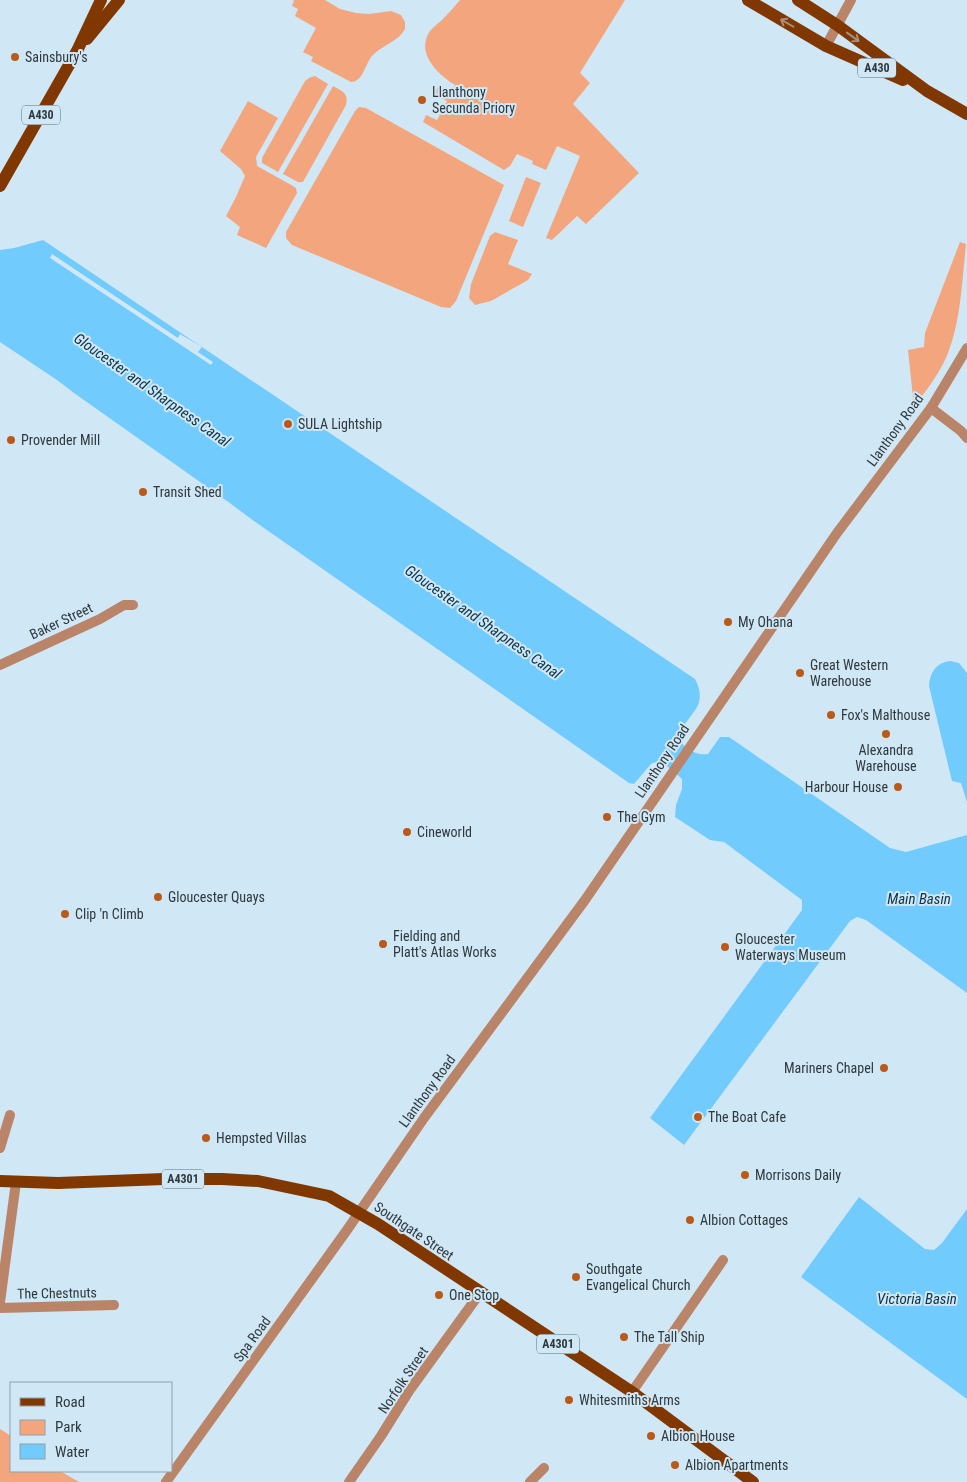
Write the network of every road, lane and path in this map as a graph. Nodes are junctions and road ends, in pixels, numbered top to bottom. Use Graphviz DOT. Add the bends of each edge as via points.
graph roads {
  1 [pos="101,0"];
  2 [pos="119,0"];
  3 [pos="748,0"];
  4 [pos="798,0"];
  5 [pos="851,0"];
  6 [pos="837,25"];
  7 [pos="826,46"];
  8 [pos="77,51"];
  9 [pos="928,91"];
  10 [pos="967,114"];
  11 [pos="2,183"];
  12 [pos="967,348"];
  13 [pos="931,408"];
  14 [pos="967,438"];
  15 [pos="133,605"];
  16 [pos="0,665"];
  17 [pos="10,1115"];
  18 [pos="0,1148"];
  19 [pos="0,1181"];
  20 [pos="16,1182"];
  21 [pos="360,1212"];
  22 [pos="724,1260"];
  23 [pos="480,1293"];
  24 [pos="0,1302"];
  25 [pos="114,1305"];
  26 [pos="0,1308"];
  27 [pos="632,1392"];
  28 [pos="544,1468"];
  29 [pos="166,1482"];
  30 [pos="349,1482"];
  31 [pos="530,1482"];
  32 [pos="753,1482"];
  1 -- 8 [label="main road, A430"];
  2 -- 8 [label="main road"];
  7 -- 3 [label="main road, A430, one-way"];
  4 -- 6 [label="main road"];
  5 -- 6 [label="street"];
  6 -- 7 [label="street"];
  6 -- 9 [label="main road, one-way"];
  7 -- 9 [label="main road, A430"];
  8 -- 11 [label="main road, A430"];
  9 -- 10 [label="main road, A430"];
  12 -- 13 [label="street, Llanthony Road"];
  13 -- 14 [label="street"];
  13 -- 21 [label="street, Llanthony Road" via="837,533 585,900 424,1118"];
  15 -- 16 [label="street, Baker Street" via="124,605"];
  17 -- 18 [label="street"];
  19 -- 20 [label="main road, Southgate Street / A4301"];
  20 -- 21 [label="main road, Southgate Street / A4301" via="109,1182 164,1178 258,1181 329,1196"];
  20 -- 24 [label="street"];
  21 -- 23 [label="main road, Southgate Street / A4301"];
  21 -- 29 [label="street, Spa Road"];
  22 -- 27 [label="street"];
  23 -- 27 [label="main road, Southgate Street / A4301"];
  23 -- 30 [label="street, Norfolk Street"];
  25 -- 26 [label="street, The Chestnuts"];
  27 -- 32 [label="main road, Southgate Street / A4301"];
  28 -- 31 [label="street"];
}
